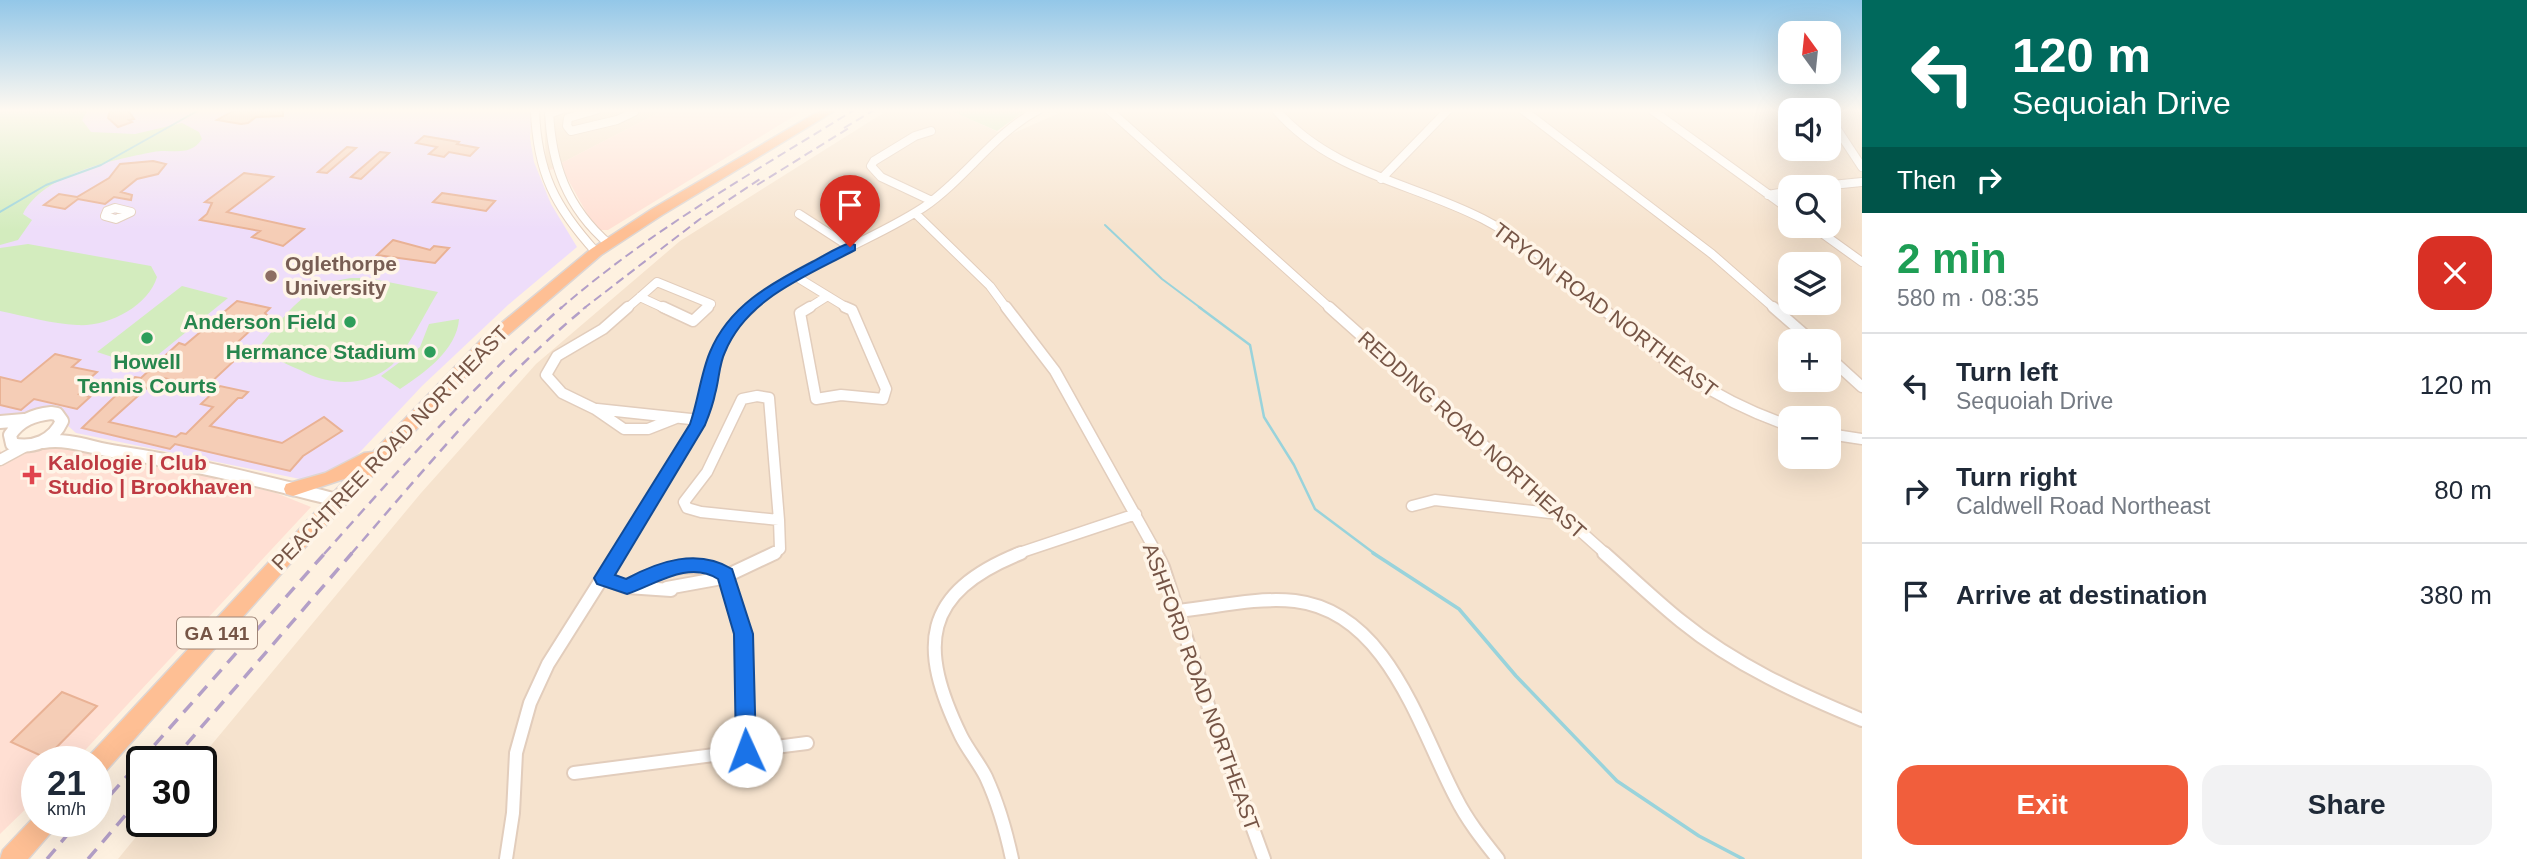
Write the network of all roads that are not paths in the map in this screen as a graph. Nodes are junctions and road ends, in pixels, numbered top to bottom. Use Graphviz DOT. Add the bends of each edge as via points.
graph roads {
  1 [pos="537,150"];
  2 [pos="552,150"];
  3 [pos="756,150"];
  4 [pos="892,150"];
  5 [pos="988,150"];
  6 [pos="1154,150"];
  7 [pos="1323,150"];
  8 [pos="1409,150"];
  9 [pos="1576,150"];
  10 [pos="1707,150"];
  11 [pos="1850,150"];
  12 [pos="1862,167"];
  13 [pos="1381,179"];
  14 [pos="1862,182"];
  15 [pos="1841,184"];
  16 [pos="1778,193"];
  17 [pos="1768,195"];
  18 [pos="932,201"];
  19 [pos="1778,202"];
  20 [pos="915,213"];
  21 [pos="799,214"];
  22 [pos="1829,238"];
  23 [pos="850,247"];
  24 [pos="603,248"];
  25 [pos="1862,262"];
  26 [pos="795,276"];
  27 [pos="639,296"];
  28 [pos="826,297"];
  29 [pos="1798,329"];
  30 [pos="1841,368"];
  31 [pos="1862,387"];
  32 [pos="27,419"];
  33 [pos="700,420"];
  34 [pos="1,422"];
  35 [pos="1778,423"];
  36 [pos="61,426"];
  37 [pos="1841,436"];
  38 [pos="1862,439"];
  39 [pos="17,441"];
  40 [pos="43,442"];
  41 [pos="382,452"];
  42 [pos="131,453"];
  43 [pos="2,458"];
  44 [pos="293,489"];
  45 [pos="337,500"];
  46 [pos="1412,506"];
  47 [pos="1136,514"];
  48 [pos="1559,514"];
  49 [pos="779,520"];
  50 [pos="603,578"];
  51 [pos="720,578"];
  52 [pos="627,587"];
  53 [pos="1178,611"];
  54 [pos="1862,720"];
  55 [pos="807,743"];
  56 [pos="112,747"];
  57 [pos="746,751"];
  58 [pos="574,773"];
  59 [pos="32,837"];
  60 [pos="12,859"];
  61 [pos="506,859"];
  62 [pos="1012,859"];
  63 [pos="1264,859"];
  64 [pos="1498,859"];
  1 -- 24 [label="street" via="563,215"];
  2 -- 24 [label="street" via="566,190"];
  3 -- 24 [label="highway, PEACHTREE ROAD NORTHEAST / GA 141"];
  4 -- 18 [label="street" via="872,166 881,177"];
  5 -- 18 [label="street"];
  6 -- 48 [label="street, REDDING ROAD NORTHEAST"];
  7 -- 13 [label="street, TRYON ROAD NORTHEAST"];
  8 -- 13 [label="street"];
  9 -- 29 [label="street" via="1713,254"];
  10 -- 17 [label="street"];
  11 -- 12 [label="street"];
  13 -- 35 [label="street, TRYON ROAD NORTHEAST" via="1484,219 1533,251 1691,378 1733,406"];
  14 -- 15 [label="street"];
  16 -- 17 [label="street"];
  17 -- 19 [label="street"];
  18 -- 20 [label="street"];
  20 -- 23 [label="street"];
  20 -- 47 [label="street, ASHFORD ROAD NORTHEAST" via="990,286 1055,371"];
  21 -- 23 [label="street"];
  22 -- 25 [label="street"];
  23 -- 26 [label="street"];
  24 -- 41 [label="highway, PEACHTREE ROAD NORTHEAST / GA 141" via="486,344"];
  26 -- 28 [label="street"];
  26 -- 33 [label="street" via="756,300 726,334"];
  27 -- 27 [label="street" via="693,321 711,304 657,282"];
  27 -- 33 [label="street" via="603,329 556,356 546,375 554,389 616,415"];
  28 -- 28 [label="street" via="800,313 816,399 841,395 883,399 886,389 852,310"];
  30 -- 31 [label="street"];
  32 -- 34 [label="street"];
  32 -- 36 [label="street" via="51,413 61,417"];
  32 -- 39 [label="street"];
  33 -- 50 [label="street"];
  34 -- 39 [label="street"];
  36 -- 40 [label="street"];
  36 -- 42 [label="street" via="69,434"];
  37 -- 38 [label="street"];
  39 -- 40 [label="street"];
  39 -- 43 [label="street"];
  40 -- 42 [label="street" via="62,439"];
  41 -- 44 [label="highway" via="330,479"];
  41 -- 45 [label="highway, PEACHTREE ROAD NORTHEAST / GA 141"];
  42 -- 44 [label="street"];
  44 -- 45 [label="street"];
  45 -- 56 [label="highway, PEACHTREE ROAD NORTHEAST / GA 141"];
  46 -- 48 [label="street" via="1435,500"];
  47 -- 53 [label="street, ASHFORD ROAD NORTHEAST" via="1163,566"];
  47 -- 62 [label="street" via="984,568 958,587 940,614 933,639 940,687 991,789"];
  48 -- 54 [label="street, REDDING ROAD NORTHEAST" via="1716,647 1793,691"];
  49 -- 49 [label="street" via="769,398 742,399 707,472 684,502 687,508 701,512"];
  49 -- 51 [label="street" via="780,549"];
  50 -- 52 [label="street"];
  50 -- 61 [label="street" via="548,664 530,703 516,753"];
  51 -- 52 [label="street" via="672,591"];
  51 -- 52 [label="street" via="711,566 681,565"];
  51 -- 57 [label="street" via="743,634"];
  53 -- 63 [label="street, ASHFORD ROAD NORTHEAST"];
  53 -- 64 [label="street" via="1289,601 1313,604 1363,633 1399,678 1452,793 1483,844"];
  55 -- 57 [label="street"];
  57 -- 58 [label="street"];
  59 -- 60 [label="highway"];
}
